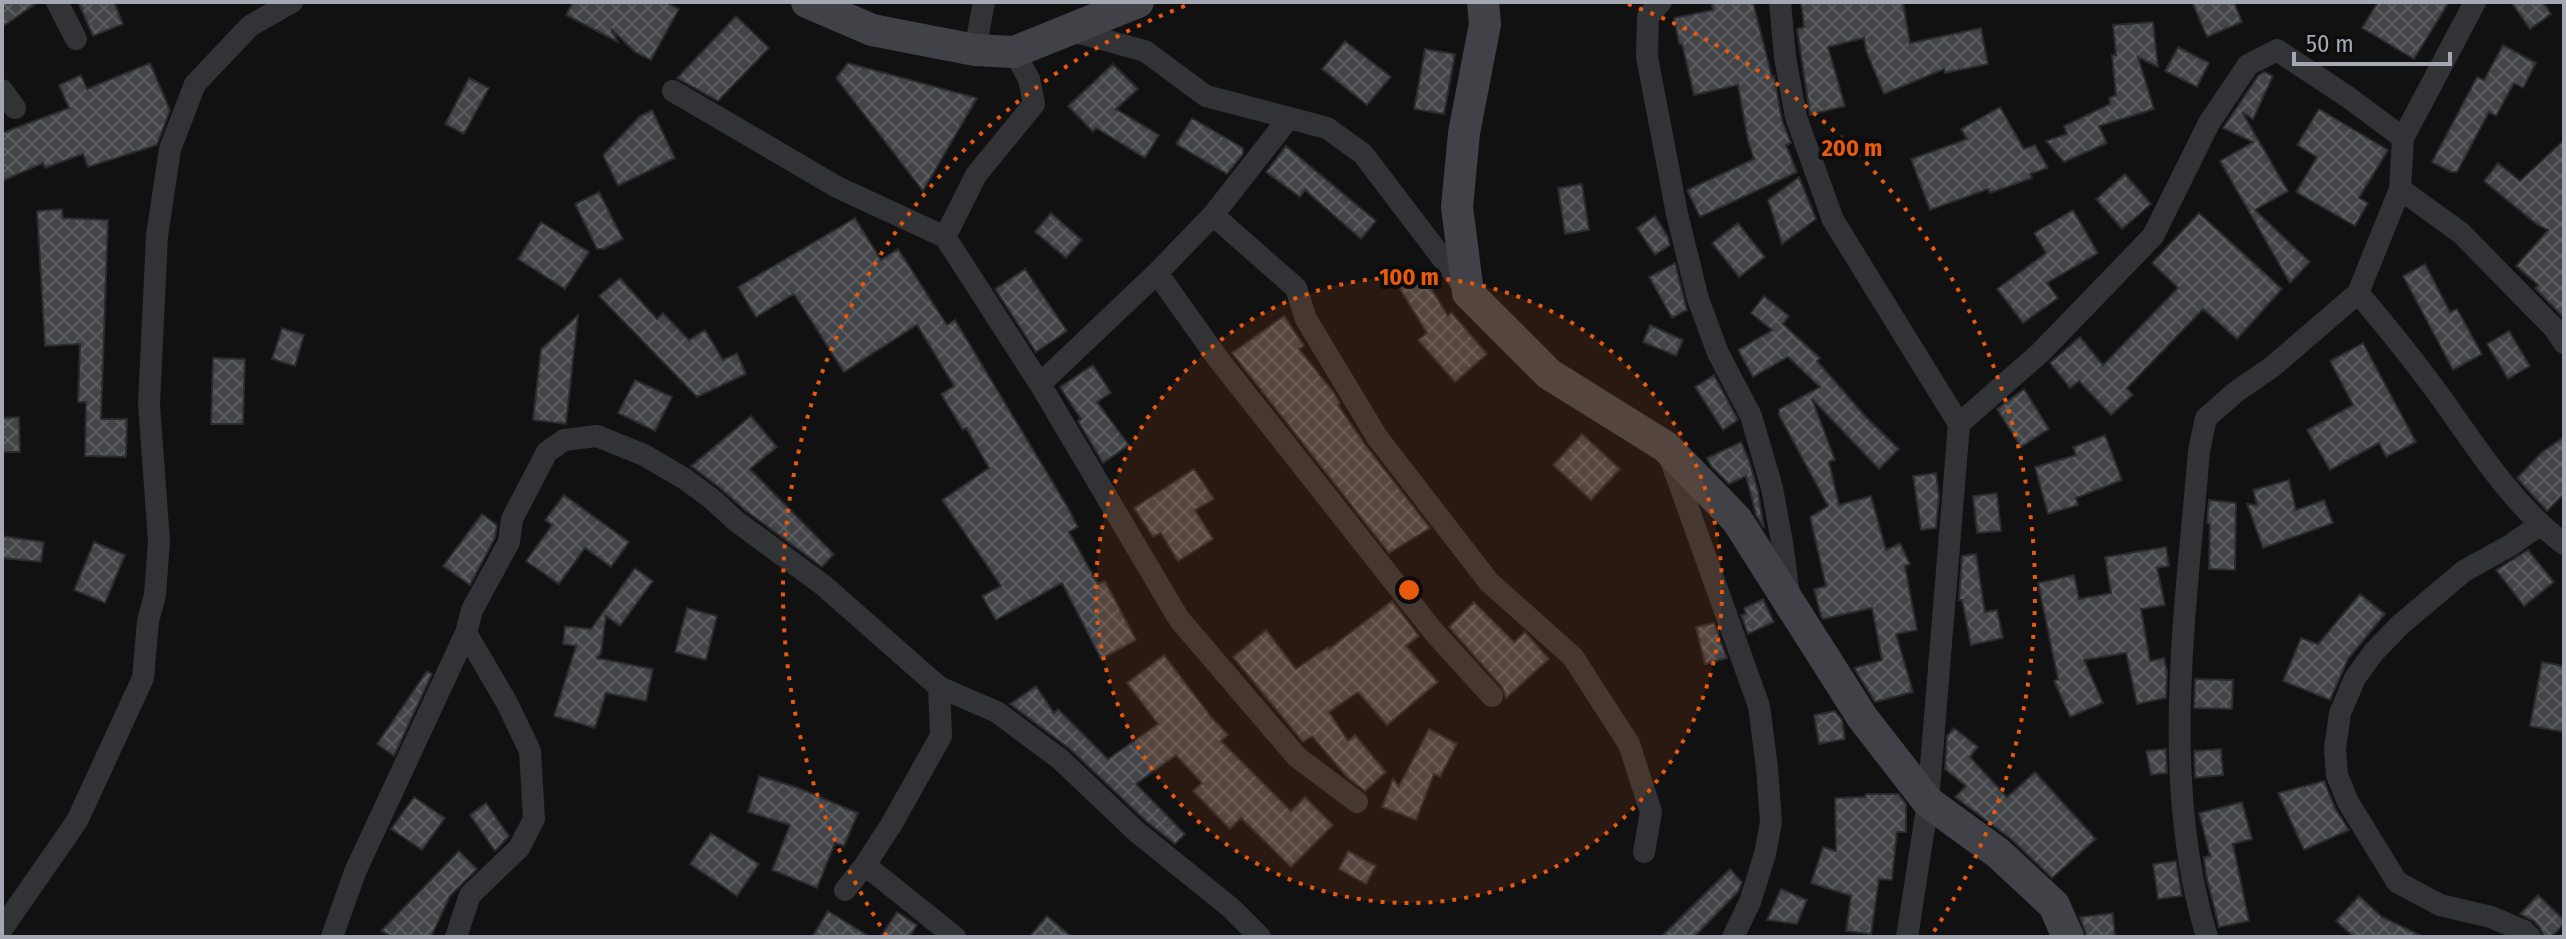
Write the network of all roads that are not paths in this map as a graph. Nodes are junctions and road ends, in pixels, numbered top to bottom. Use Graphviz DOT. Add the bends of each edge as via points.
graph roads {
  1 [pos="57,2"];
  2 [pos="292,2"];
  3 [pos="807,2"];
  4 [pos="984,2"];
  5 [pos="1138,2"];
  6 [pos="1483,2"];
  7 [pos="1661,2"];
  8 [pos="1780,2"];
  9 [pos="2475,2"];
  10 [pos="1068,30"];
  11 [pos="76,39"];
  12 [pos="975,50"];
  13 [pos="1014,52"];
  14 [pos="673,91"];
  15 [pos="1289,118"];
  16 [pos="2403,138"];
  17 [pos="2400,189"];
  18 [pos="1213,215"];
  19 [pos="945,237"];
  20 [pos="1157,273"];
  21 [pos="1468,293"];
  22 [pos="2358,293"];
  23 [pos="2561,329"];
  24 [pos="1040,384"];
  25 [pos="1959,424"];
  26 [pos="1666,447"];
  27 [pos="2539,525"];
  28 [pos="2564,544"];
  29 [pos="1790,601"];
  30 [pos="466,633"];
  31 [pos="939,687"];
  32 [pos="1492,696"];
  33 [pos="1357,802"];
  34 [pos="1928,802"];
  35 [pos="1644,852"];
  36 [pos="865,865"];
  37 [pos="845,890"];
  38 [pos="2,929"];
  39 [pos="332,937"];
  40 [pos="456,937"];
  41 [pos="955,937"];
  42 [pos="1260,937"];
  43 [pos="1733,937"];
  44 [pos="1907,937"];
  45 [pos="2068,937"];
  46 [pos="2207,937"];
  47 [pos="2530,937"];
  1 -- 11 [label="street"];
  2 -- 38 [label="street" via="250,26 195,84 170,149 157,236 149,404 159,541 143,678 77,821"];
  3 -- 12 [label="main road" via="872,30"];
  4 -- 12 [label="street"];
  5 -- 10 [label="main road"];
  6 -- 21 [label="main road" via="1485,24 1464,133 1457,207"];
  7 -- 29 [label="street" via="1648,16 1647,57 1677,214 1698,299 1718,353 1751,416 1772,488"];
  8 -- 25 [label="street" via="1796,117 1833,220"];
  9 -- 16 [label="street"];
  10 -- 13 [label="main road"];
  10 -- 15 [label="street" via="1145,51 1206,96"];
  12 -- 13 [label="main road"];
  13 -- 19 [label="street" via="1029,79 1034,104 976,175"];
  14 -- 19 [label="street" via="837,187"];
  15 -- 18 [label="street"];
  15 -- 21 [label="street" via="1327,128 1363,154"];
  16 -- 17 [label="street"];
  16 -- 25 [label="street" via="2277,50 2248,65 2209,123 2153,236 2041,352"];
  17 -- 22 [label="street"];
  17 -- 23 [label="street" via="2461,233"];
  18 -- 20 [label="street"];
  18 -- 35 [label="street" via="1296,288 1306,319 1377,437 1489,582 1573,657 1629,744 1651,812"];
  19 -- 24 [label="street"];
  20 -- 24 [label="street"];
  20 -- 32 [label="street" via="1219,360 1433,631"];
  21 -- 26 [label="main road" via="1549,374"];
  22 -- 27 [label="street"];
  22 -- 46 [label="street" via="2206,418 2181,693 2186,836"];
  24 -- 33 [label="street" via="1179,619 1297,757"];
  25 -- 34 [label="street"];
  26 -- 29 [label="main road" via="1737,520"];
  26 -- 43 [label="street" via="1759,706 1771,822 1750,902"];
  27 -- 28 [label="street"];
  27 -- 47 [label="street" via="2464,571 2374,652 2340,713 2335,749 2337,775 2348,802 2397,882 2440,905 2491,917"];
  29 -- 34 [label="main road" via="1862,717"];
  30 -- 31 [label="street" via="472,610 509,542 512,519 547,452 564,440 597,436 685,479 823,585"];
  30 -- 39 [label="street" via="355,872"];
  30 -- 40 [label="street" via="530,751 534,819 519,848 470,895"];
  31 -- 36 [label="street" via="941,736"];
  31 -- 42 [label="street" via="997,712 1060,759"];
  34 -- 44 [label="street"];
  34 -- 45 [label="main road" via="1998,853 2054,905"];
  36 -- 37 [label="street"];
  36 -- 41 [label="street"];
}
